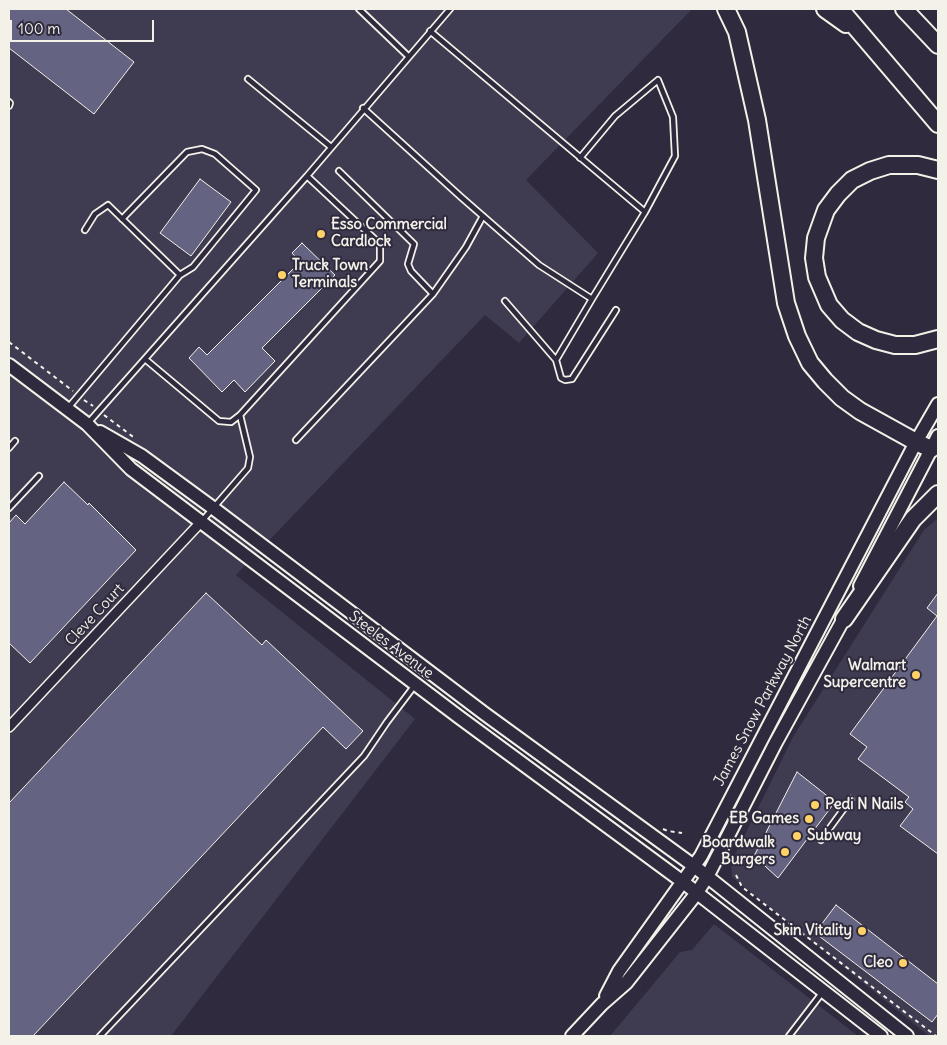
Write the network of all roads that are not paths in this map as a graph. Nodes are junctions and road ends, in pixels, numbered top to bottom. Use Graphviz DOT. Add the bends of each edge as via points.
graph roads {
  1 [pos="360,9"];
  2 [pos="450,9"];
  3 [pos="726,9"];
  4 [pos="825,9"];
  5 [pos="840,9"];
  6 [pos="904,9"];
  7 [pos="430,30"];
  8 [pos="864,37"];
  9 [pos="938,45"];
  10 [pos="408,56"];
  11 [pos="248,79"];
  12 [pos="363,108"];
  13 [pos="938,124"];
  14 [pos="331,147"];
  15 [pos="580,158"];
  16 [pos="938,170"];
  17 [pos="339,171"];
  18 [pos="307,176"];
  19 [pos="645,212"];
  20 [pos="483,216"];
  21 [pos="122,219"];
  22 [pos="85,230"];
  23 [pos="180,275"];
  24 [pos="433,294"];
  25 [pos="592,299"];
  26 [pos="504,301"];
  27 [pos="616,310"];
  28 [pos="938,339"];
  29 [pos="145,359"];
  30 [pos="556,360"];
  31 [pos="9,365"];
  32 [pos="938,404"];
  33 [pos="67,410"];
  34 [pos="240,415"];
  35 [pos="87,424"];
  36 [pos="296,440"];
  37 [pos="15,441"];
  38 [pos="928,442"];
  39 [pos="9,448"];
  40 [pos="39,476"];
  41 [pos="938,494"];
  42 [pos="9,508"];
  43 [pos="213,508"];
  44 [pos="201,522"];
  45 [pos="844,619"];
  46 [pos="416,684"];
  47 [pos="9,727"];
  48 [pos="850,799"];
  49 [pos="821,840"];
  50 [pos="694,866"];
  51 [pos="707,876"];
  52 [pos="683,882"];
  53 [pos="696,894"];
  54 [pos="823,992"];
  55 [pos="602,1004"];
  56 [pos="100,1036"];
  57 [pos="572,1036"];
  58 [pos="790,1036"];
  59 [pos="881,1036"];
  60 [pos="907,1036"];
  1 -- 10 [label="lane"];
  2 -- 7 [label="lane"];
  3 -- 38 [label="highway" via="738,32 757,120 785,296 797,336 810,362 842,398 860,411"];
  4 -- 8 [label="highway"];
  5 -- 8 [label="highway"];
  6 -- 9 [label="highway"];
  7 -- 10 [label="lane"];
  7 -- 15 [label="lane"];
  8 -- 13 [label="highway"];
  10 -- 12 [label="lane"];
  11 -- 14 [label="lane"];
  12 -- 14 [label="lane"];
  12 -- 20 [label="lane"];
  14 -- 18 [label="lane"];
  15 -- 19 [label="lane"];
  15 -- 19 [label="lane" via="615,116 658,80 673,117 675,156"];
  16 -- 28 [label="highway" via="918,165 889,165 852,180 826,210 816,238 814,258 819,282 829,304 858,332 895,345 915,345"];
  17 -- 24 [label="lane" via="414,244 408,264"];
  18 -- 29 [label="lane"];
  18 -- 34 [label="lane" via="380,244 380,261"];
  19 -- 25 [label="lane"];
  20 -- 24 [label="lane"];
  20 -- 25 [label="lane" via="539,265"];
  21 -- 22 [label="lane" via="108,205 96,214"];
  21 -- 23 [label="lane"];
  21 -- 23 [label="lane" via="186,152 202,149 215,154 256,190 193,267"];
  23 -- 33 [label="lane"];
  24 -- 36 [label="lane"];
  25 -- 30 [label="lane"];
  26 -- 30 [label="lane"];
  27 -- 30 [label="lane" via="572,379 561,378"];
  29 -- 34 [label="lane" via="220,421 231,422"];
  29 -- 35 [label="lane"];
  31 -- 33 [label="main road, Steeles Avenue"];
  32 -- 38 [label="main road, James Snow Parkway North"];
  33 -- 35 [label="main road, Steeles Avenue"];
  34 -- 43 [label="lane" via="250,457 248,468"];
  35 -- 43 [label="main road, Steeles Avenue" via="142,456"];
  35 -- 44 [label="main road, Steeles Avenue" via="131,469"];
  37 -- 39 [label="lane"];
  38 -- 45 [label="main road, James Snow Parkway North"];
  38 -- 50 [label="main road, James Snow Parkway North"];
  40 -- 42 [label="lane"];
  41 -- 45 [label="highway" via="913,519"];
  43 -- 44 [label="lane"];
  43 -- 50 [label="main road, Steeles Avenue" via="485,714"];
  44 -- 46 [label="main road, Steeles Avenue"];
  44 -- 47 [label="street, Cleve Court"];
  45 -- 51 [label="main road, James Snow Parkway North"];
  46 -- 52 [label="main road, Steeles Avenue"];
  46 -- 56 [label="lane" via="364,756"];
  48 -- 49 [label="lane"];
  50 -- 51 [label="main road, Steeles Avenue"];
  50 -- 52 [label="main road, James Snow Parkway North"];
  51 -- 53 [label="main road, James Snow Parkway North"];
  51 -- 60 [label="main road, Steeles Avenue"];
  52 -- 53 [label="main road, Steeles Avenue"];
  52 -- 55 [label="main road, James Snow Parkway North" via="619,971"];
  53 -- 54 [label="main road, Steeles Avenue"];
  53 -- 55 [label="main road, James Snow Parkway North" via="626,983"];
  54 -- 58 [label="lane"];
  54 -- 59 [label="main road, Steeles Avenue"];
  55 -- 57 [label="main road, James Snow Parkway North"];
}
